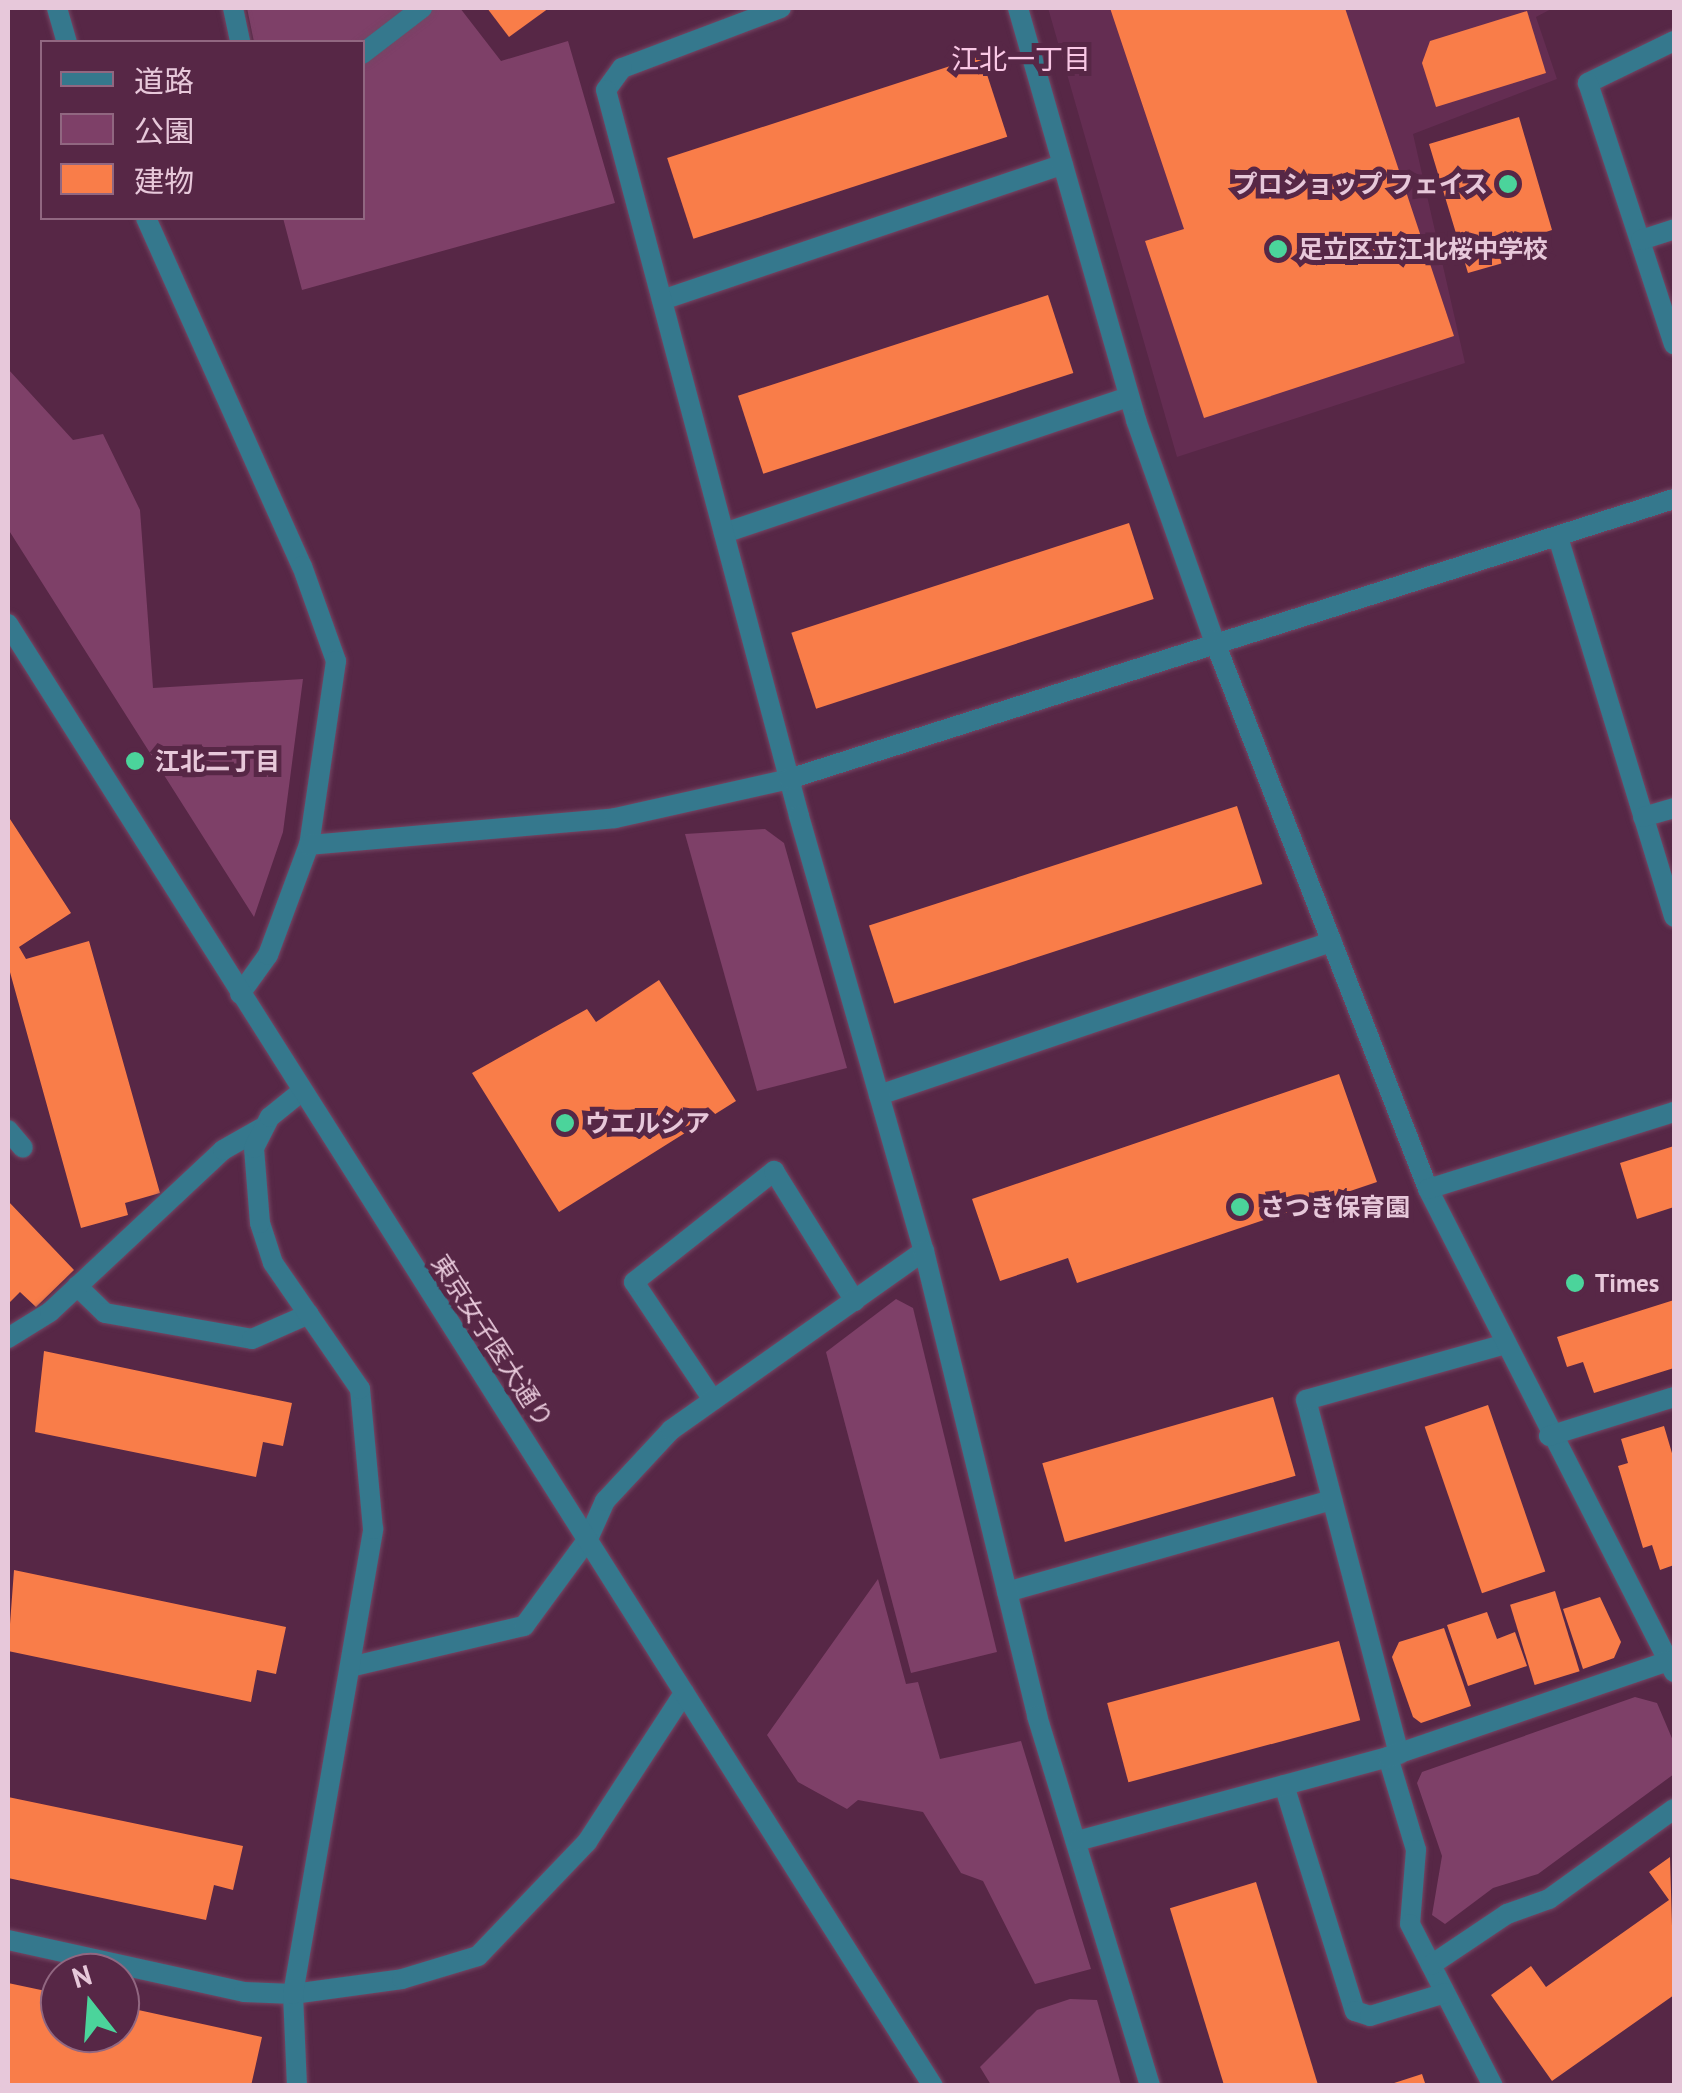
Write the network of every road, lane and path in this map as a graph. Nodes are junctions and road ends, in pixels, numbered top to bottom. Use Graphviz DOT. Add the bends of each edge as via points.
graph roads {
  1 [pos="57,8"];
  2 [pos="233,8"];
  3 [pos="422,8"];
  4 [pos="782,8"];
  5 [pos="1018,8"];
  6 [pos="67,40"];
  7 [pos="240,40"];
  8 [pos="1674,42"];
  9 [pos="365,52"];
  10 [pos="1063,164"];
  11 [pos="147,220"];
  12 [pos="1674,229"];
  13 [pos="1641,240"];
  14 [pos="662,300"];
  15 [pos="1674,344"];
  16 [pos="1130,397"];
  17 [pos="1674,499"];
  18 [pos="724,533"];
  19 [pos="1558,537"];
  20 [pos="8,624"];
  21 [pos="1214,640"];
  22 [pos="789,779"];
  23 [pos="1674,808"];
  24 [pos="1643,817"];
  25 [pos="309,845"];
  26 [pos="1674,916"];
  27 [pos="1332,942"];
  28 [pos="240,994"];
  29 [pos="302,1092"];
  30 [pos="879,1095"];
  31 [pos="1674,1112"];
  32 [pos="260,1129"];
  33 [pos="8,1130"];
  34 [pos="23,1148"];
  35 [pos="1428,1188"];
  36 [pos="924,1250"];
  37 [pos="77,1286"];
  38 [pos="855,1301"];
  39 [pos="308,1314"];
  40 [pos="8,1338"];
  41 [pos="1505,1344"];
  42 [pos="1674,1397"];
  43 [pos="713,1400"];
  44 [pos="1548,1436"];
  45 [pos="1332,1500"];
  46 [pos="588,1539"];
  47 [pos="1007,1592"];
  48 [pos="1671,1666"];
  49 [pos="350,1667"];
  50 [pos="684,1693"];
  51 [pos="1393,1756"];
  52 [pos="1284,1785"];
  53 [pos="1674,1808"];
  54 [pos="1077,1841"];
  55 [pos="8,1940"];
  56 [pos="1431,1966"];
  57 [pos="1446,1993"];
  58 [pos="292,1994"];
  59 [pos="297,2086"];
  60 [pos="933,2086"];
  61 [pos="1150,2086"];
  62 [pos="1493,2086"];
  1 -- 6 [label="street"];
  2 -- 7 [label="street"];
  3 -- 9 [label="street"];
  4 -- 14 [label="street" via="622,68 606,90"];
  5 -- 10 [label="street"];
  8 -- 13 [label="street" via="1588,84"];
  10 -- 14 [label="street"];
  10 -- 16 [label="street"];
  11 -- 25 [label="street" via="302,566 336,661"];
  12 -- 13 [label="street"];
  13 -- 15 [label="street"];
  14 -- 18 [label="street"];
  16 -- 18 [label="street"];
  16 -- 21 [label="street"];
  17 -- 19 [label="street"];
  18 -- 22 [label="street"];
  19 -- 21 [label="street"];
  19 -- 24 [label="street"];
  20 -- 28 [label="street, 東京女子医大通り"];
  21 -- 22 [label="street"];
  21 -- 27 [label="street"];
  22 -- 25 [label="street" via="615,818"];
  22 -- 30 [label="street"];
  23 -- 24 [label="street"];
  24 -- 26 [label="street"];
  25 -- 28 [label="street" via="268,955"];
  27 -- 30 [label="street"];
  27 -- 35 [label="street"];
  28 -- 29 [label="street, 東京女子医大通り"];
  29 -- 32 [label="street"];
  29 -- 46 [label="street, 東京女子医大通り"];
  30 -- 36 [label="street"];
  31 -- 35 [label="street"];
  32 -- 37 [label="street" via="223,1150"];
  32 -- 39 [label="street" via="254,1182 260,1223 274,1263"];
  33 -- 34 [label="street"];
  35 -- 41 [label="street"];
  36 -- 38 [label="street"];
  36 -- 47 [label="street"];
  37 -- 39 [label="street" via="105,1313 252,1339"];
  37 -- 40 [label="street"];
  38 -- 43 [label="street"];
  38 -- 43 [label="street" via="774,1172 634,1282"];
  39 -- 49 [label="street" via="360,1388 373,1529"];
  41 -- 44 [label="street"];
  41 -- 45 [label="street" via="1306,1400"];
  42 -- 44 [label="street"];
  43 -- 46 [label="street" via="671,1430 605,1501"];
  44 -- 48 [label="street"];
  45 -- 47 [label="street"];
  45 -- 51 [label="street"];
  46 -- 49 [label="street" via="524,1626"];
  46 -- 50 [label="street, 東京女子医大通り"];
  47 -- 54 [label="street"];
  48 -- 51 [label="street"];
  49 -- 58 [label="street"];
  50 -- 58 [label="street" via="587,1842 478,1956 402,1979"];
  50 -- 60 [label="street, 東京女子医大通り"];
  51 -- 52 [label="street"];
  51 -- 56 [label="street" via="1416,1850 1410,1924"];
  52 -- 54 [label="street"];
  52 -- 57 [label="street" via="1355,2011 1370,2016"];
  53 -- 56 [label="street" via="1549,1900 1507,1914"];
  54 -- 61 [label="street"];
  55 -- 58 [label="street" via="244,1992"];
  56 -- 57 [label="street"];
  57 -- 62 [label="street"];
  58 -- 59 [label="street"];
}
